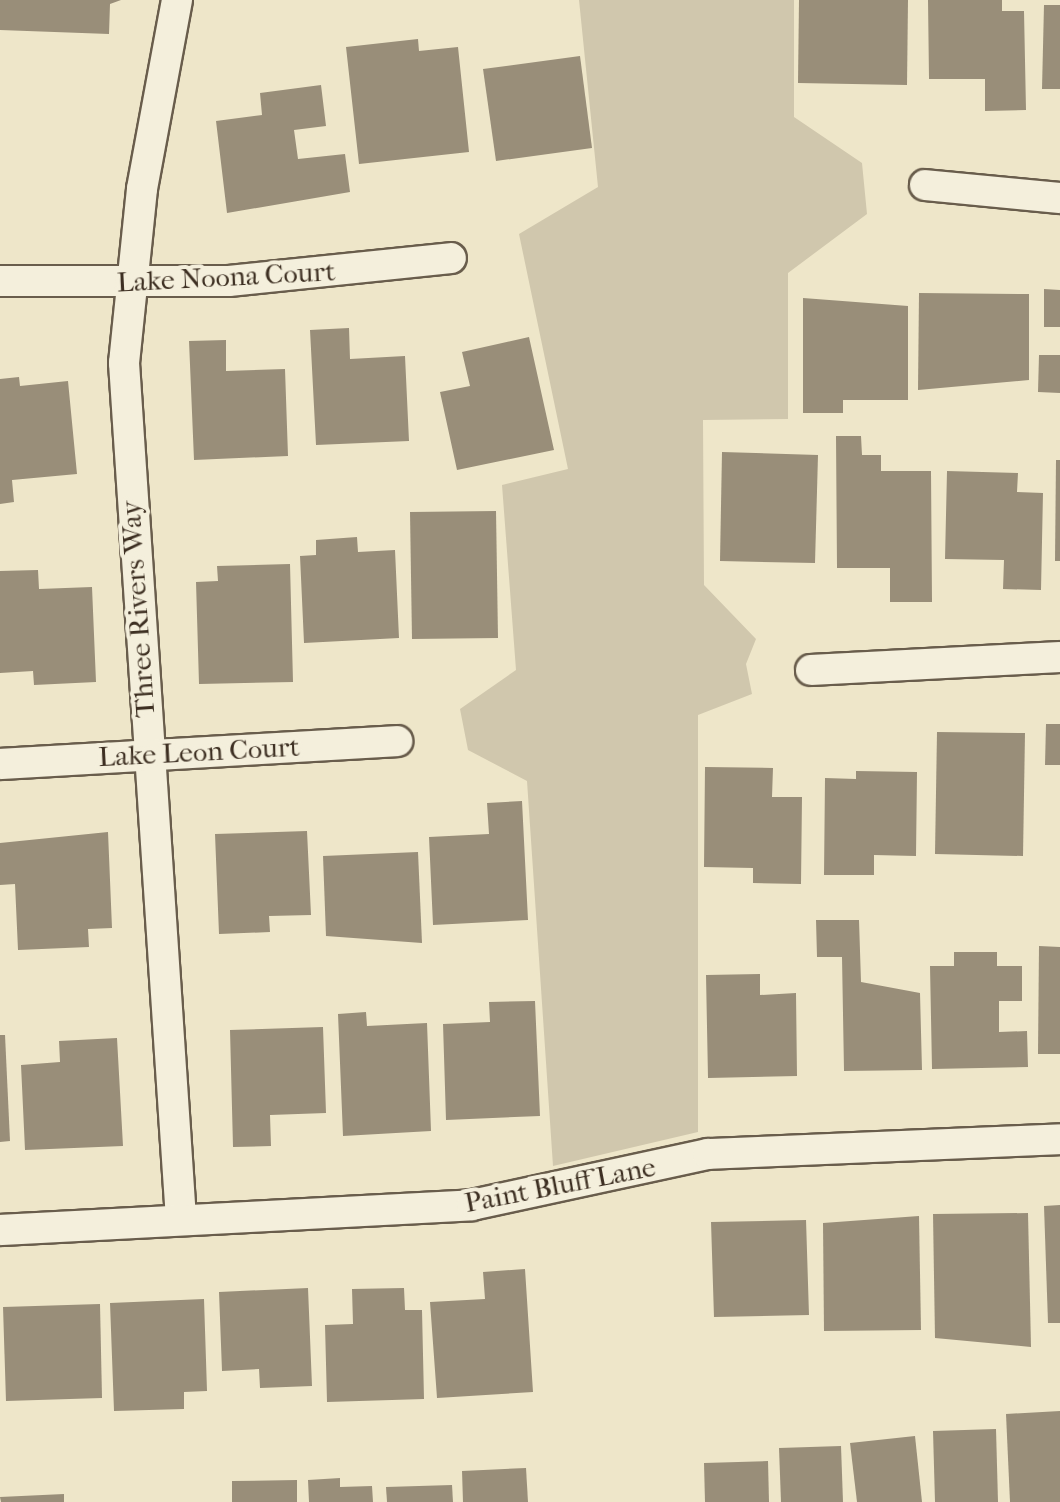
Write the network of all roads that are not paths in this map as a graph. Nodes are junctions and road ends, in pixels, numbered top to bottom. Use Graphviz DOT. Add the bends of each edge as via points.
graph roads {
  1 [pos="177,0"];
  2 [pos="925,185"];
  3 [pos="1060,198"];
  4 [pos="451,258"];
  5 [pos="0,280"];
  6 [pos="128,284"];
  7 [pos="1060,657"];
  8 [pos="811,670"];
  9 [pos="398,741"];
  10 [pos="148,756"];
  11 [pos="0,764"];
  12 [pos="1060,1139"];
  13 [pos="182,1220"];
  14 [pos="0,1230"];
  1 -- 6 [label="street, Three Rivers Way"];
  2 -- 3 [label="street"];
  4 -- 6 [label="street, Lake Noona Court"];
  5 -- 6 [label="street, Lake Noona Court"];
  6 -- 10 [label="street, Three Rivers Way" via="127,449"];
  7 -- 8 [label="street"];
  9 -- 10 [label="street, Lake Leon Court"];
  10 -- 11 [label="street, Lake Leon Court"];
  10 -- 13 [label="street, Three Rivers Way"];
  12 -- 13 [label="street, Paint Bluff Lane" via="708,1154 472,1205"];
  13 -- 14 [label="street, Paint Bluff Lane"];
}
